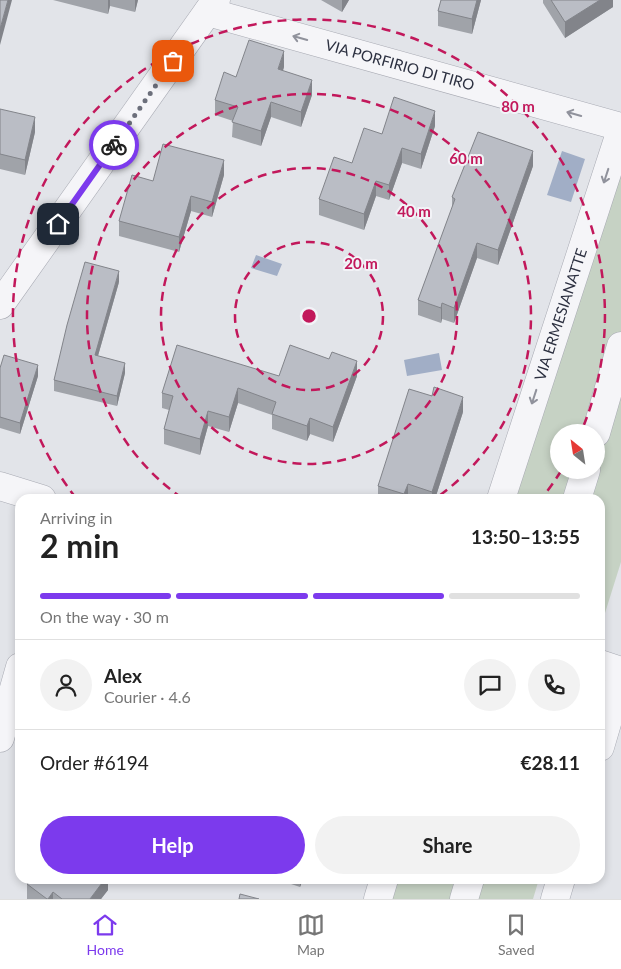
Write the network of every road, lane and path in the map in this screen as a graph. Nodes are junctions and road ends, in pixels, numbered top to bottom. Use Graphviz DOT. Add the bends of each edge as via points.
graph roads {
  1 [pos="212,6"];
  2 [pos="621,128"];
  3 [pos="0,306"];
  4 [pos="621,346"];
  5 [pos="598,424"];
  6 [pos="583,479"];
  7 [pos="0,486"];
  8 [pos="26,494"];
  9 [pos="503,494"];
  10 [pos="579,494"];
  11 [pos="605,665"];
  12 [pos="621,670"];
  13 [pos="621,676"];
  14 [pos="15,685"];
  15 [pos="605,729"];
  16 [pos="0,738"];
  17 [pos="382,884"];
  18 [pos="468,884"];
  19 [pos="560,884"];
  20 [pos="378,899"];
  21 [pos="464,899"];
  22 [pos="555,899"];
  2 -- 1 [label="street, VIA PORFIRIO DI TIRO, one-way"];
  1 -- 3 [label="street"];
  2 -- 9 [label="street, VIA ERMESIANATTE, one-way"];
  4 -- 5 [label="street"];
  6 -- 10 [label="street"];
  7 -- 8 [label="street"];
  11 -- 12 [label="street"];
  13 -- 15 [label="street"];
  14 -- 16 [label="street"];
  17 -- 20 [label="street"];
  18 -- 21 [label="street"];
  19 -- 22 [label="street"];
}
